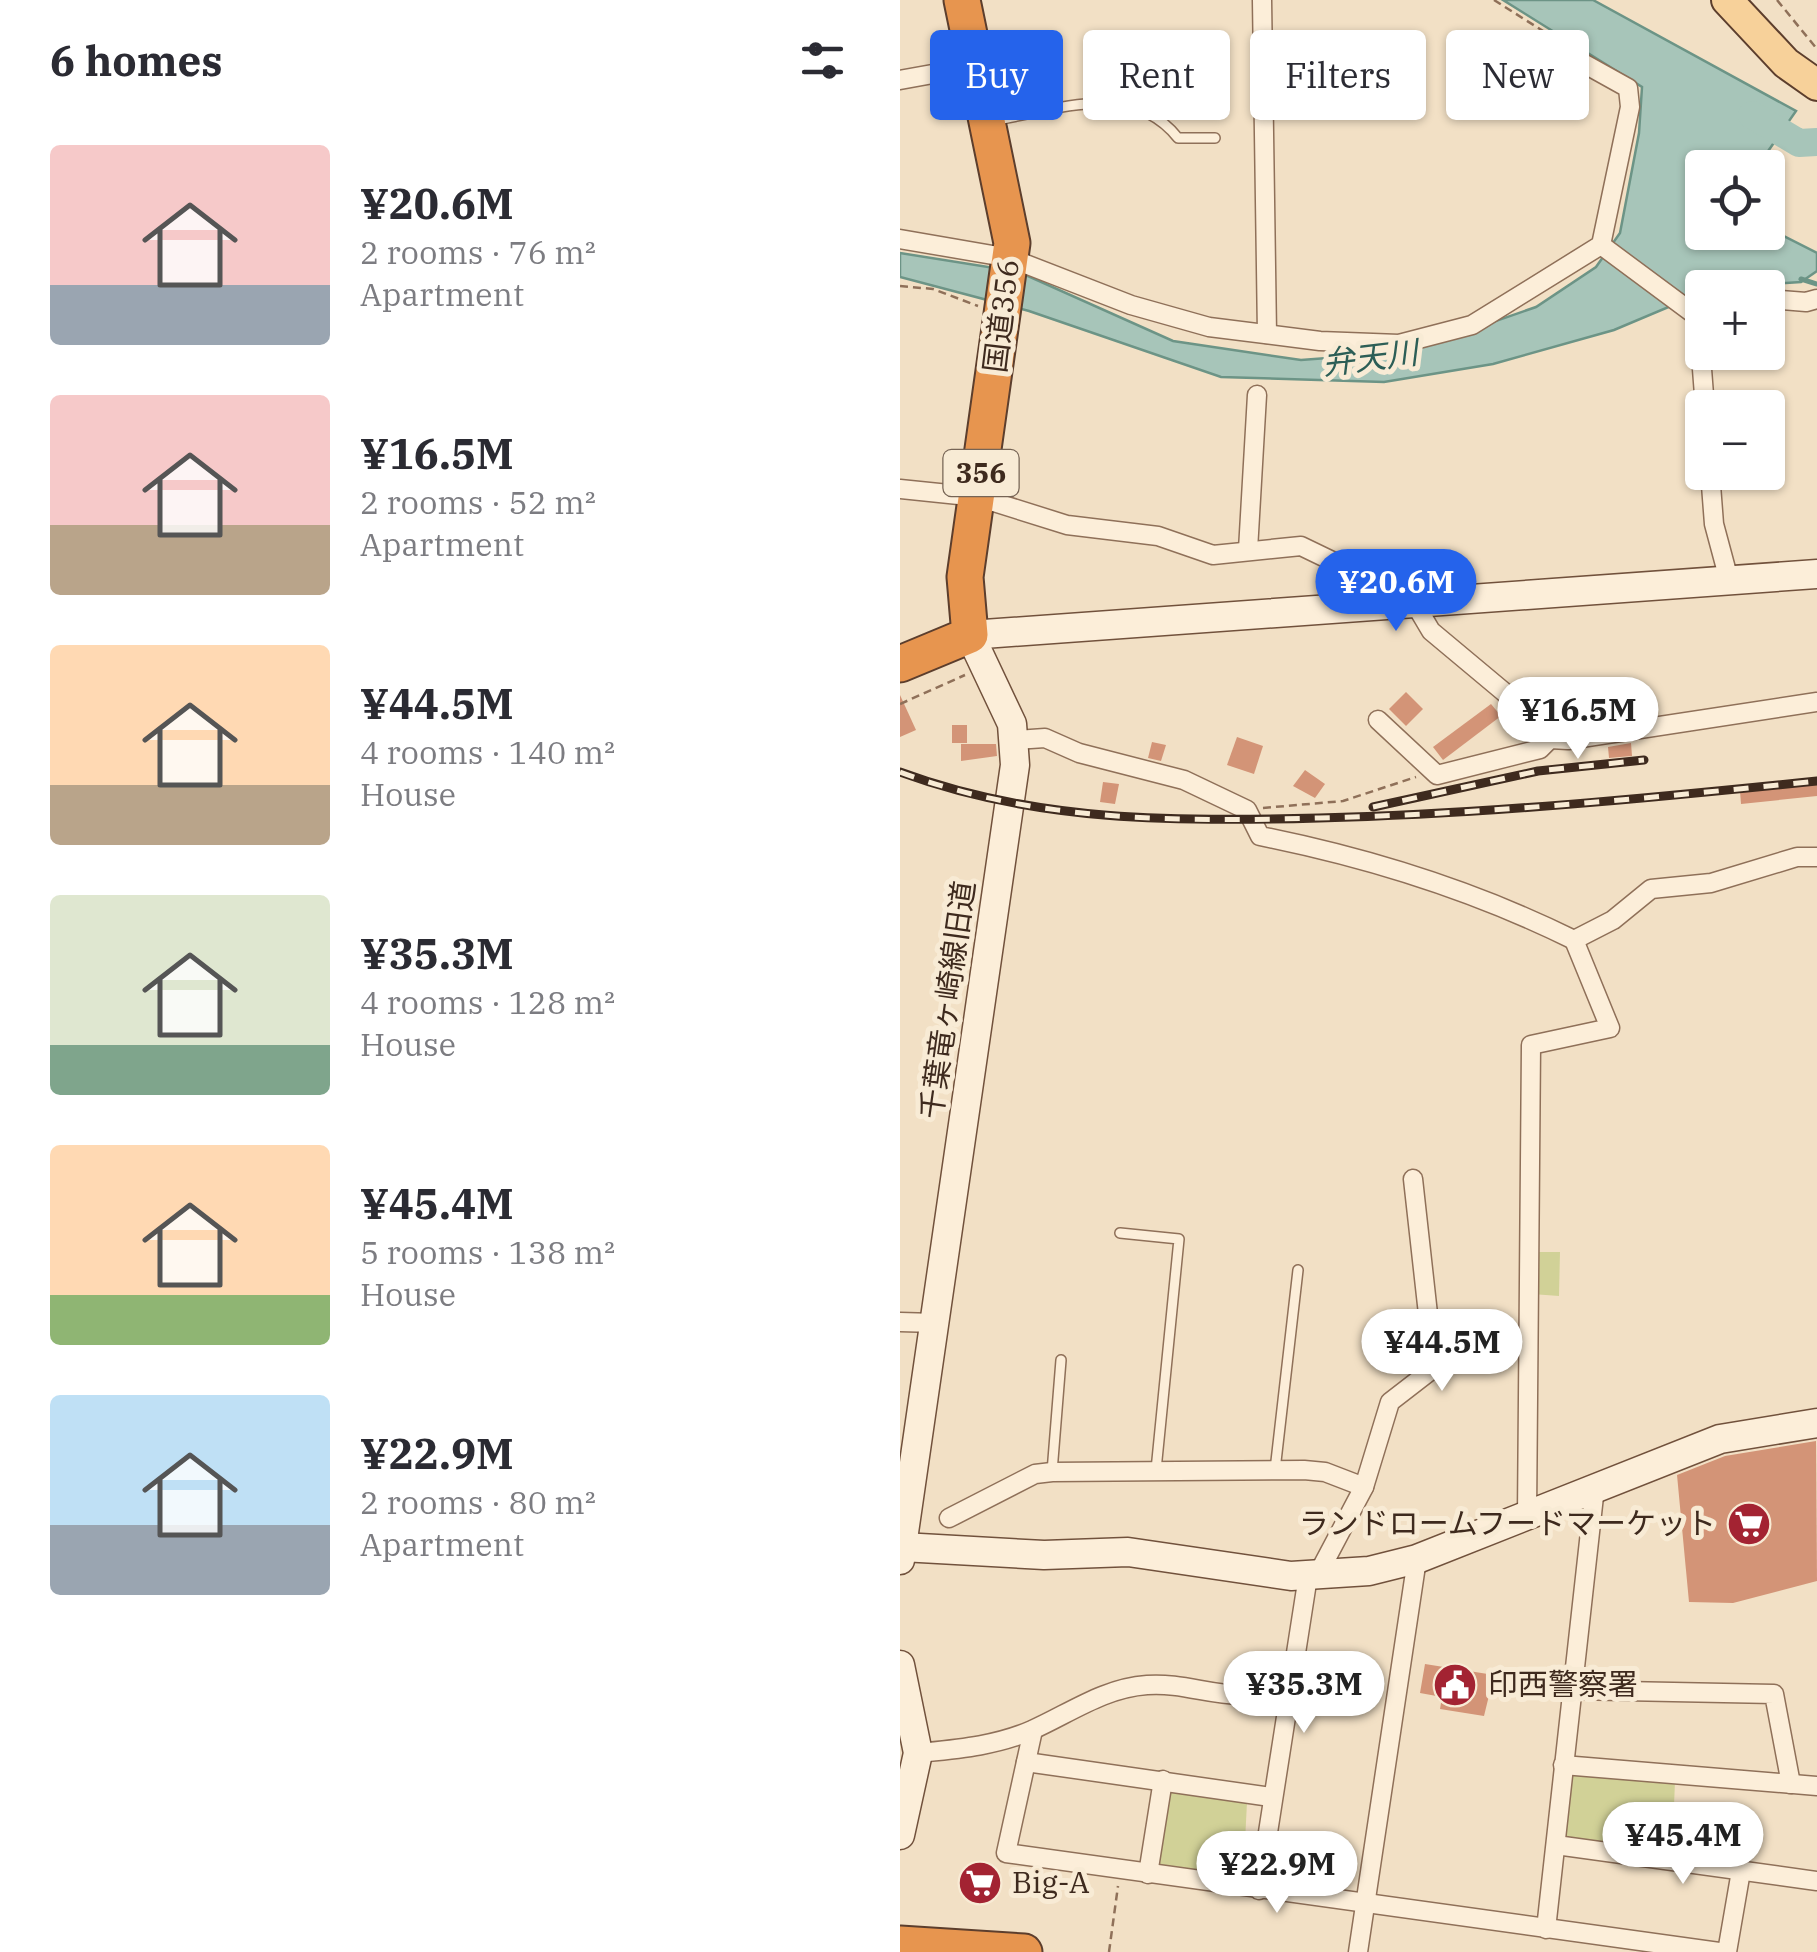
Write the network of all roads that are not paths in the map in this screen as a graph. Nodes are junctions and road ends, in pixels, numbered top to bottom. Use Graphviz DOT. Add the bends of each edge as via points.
graph roads {
  1 [pos="962,0"];
  2 [pos="1262,0"];
  3 [pos="1727,0"];
  4 [pos="968,30"];
  5 [pos="1262,30"];
  6 [pos="1589,66"];
  7 [pos="930,74"];
  8 [pos="900,80"];
  9 [pos="1817,86"];
  10 [pos="1264,120"];
  11 [pos="988,121"];
  12 [pos="1215,138"];
  13 [pos="900,239"];
  14 [pos="1601,245"];
  15 [pos="1010,262"];
  16 [pos="1817,298"];
  17 [pos="1785,300"];
  18 [pos="1685,305"];
  19 [pos="1267,334"];
  20 [pos="1257,395"];
  21 [pos="900,490"];
  22 [pos="1711,490"];
  23 [pos="978,497"];
  24 [pos="1248,550"];
  25 [pos="1817,574"];
  26 [pos="1729,580"];
  27 [pos="1407,605"];
  28 [pos="978,650"];
  29 [pos="900,664"];
  30 [pos="1817,702"];
  31 [pos="1378,720"];
  32 [pos="1550,739"];
  33 [pos="1015,740"];
  34 [pos="1817,857"];
  35 [pos="1574,940"];
  36 [pos="1413,1178"];
  37 [pos="1120,1233"];
  38 [pos="1298,1270"];
  39 [pos="900,1322"];
  40 [pos="935,1323"];
  41 [pos="1062,1360"];
  42 [pos="1817,1423"];
  43 [pos="1156,1470"];
  44 [pos="1275,1470"];
  45 [pos="1052,1472"];
  46 [pos="1364,1488"];
  47 [pos="1595,1488"];
  48 [pos="1527,1516"];
  49 [pos="949,1518"];
  50 [pos="901,1554"];
  51 [pos="1417,1559"];
  52 [pos="1313,1576"];
  53 [pos="900,1666"];
  54 [pos="1289,1677"];
  55 [pos="1572,1690"];
  56 [pos="1032,1730"];
  57 [pos="918,1753"];
  58 [pos="1026,1762"];
  59 [pos="1563,1765"];
  60 [pos="1163,1780"];
  61 [pos="1791,1784"];
  62 [pos="1817,1786"];
  63 [pos="1271,1797"];
  64 [pos="900,1836"];
  65 [pos="1556,1846"];
  66 [pos="1741,1871"];
  67 [pos="1148,1874"];
  68 [pos="1817,1881"];
  69 [pos="1259,1890"];
  70 [pos="1365,1904"];
  71 [pos="1546,1929"];
  72 [pos="923,1947"];
  73 [pos="1024,1952"];
  74 [pos="1358,1952"];
  75 [pos="1719,1952"];
  76 [pos="1728,1952"];
  1 -- 4 [label="highway, 国道356 / 356"];
  2 -- 5 [label="street"];
  3 -- 9 [label="main road"];
  6 -- 14 [label="street" via="1628,88 1630,107"];
  7 -- 8 [label="street"];
  10 -- 19 [label="street"];
  11 -- 12 [label="lane" via="1072,103 1130,104 1166,123 1178,138"];
  11 -- 15 [label="highway, 国道356 / 356" via="1012,232"];
  13 -- 15 [label="street"];
  14 -- 18 [label="street"];
  14 -- 19 [label="street" via="1472,325 1400,344"];
  15 -- 19 [label="street" via="1131,305 1210,327"];
  15 -- 23 [label="highway, 国道356 / 356"];
  16 -- 17 [label="street"];
  20 -- 24 [label="street"];
  21 -- 23 [label="street"];
  22 -- 26 [label="street"];
  23 -- 24 [label="street" via="1067,525 1158,536 1213,555"];
  23 -- 28 [label="highway, 国道356 / 356" via="965,578"];
  24 -- 27 [label="street" via="1301,546 1388,588"];
  25 -- 26 [label="street"];
  26 -- 27 [label="street"];
  27 -- 28 [label="street"];
  27 -- 32 [label="street"];
  28 -- 29 [label="highway"];
  28 -- 33 [label="street, 千葉竜ヶ崎線旧道"];
  30 -- 32 [label="street"];
  31 -- 32 [label="street" via="1438,774 1540,749"];
  33 -- 35 [label="street" via="1045,738 1184,780 1247,810 1260,836 1413,873"];
  33 -- 40 [label="street, 千葉竜ヶ崎線旧道"];
  34 -- 35 [label="street" via="1712,883 1651,889"];
  35 -- 48 [label="street" via="1610,1028 1531,1045"];
  36 -- 46 [label="street" via="1434,1368 1390,1402"];
  37 -- 43 [label="lane" via="1179,1239"];
  38 -- 44 [label="lane"];
  39 -- 40 [label="street"];
  40 -- 50 [label="street, 千葉竜ヶ崎線旧道"];
  41 -- 45 [label="lane"];
  42 -- 47 [label="street" via="1720,1439"];
  43 -- 44 [label="street"];
  43 -- 45 [label="street"];
  44 -- 46 [label="street" via="1325,1472"];
  45 -- 49 [label="street" via="1035,1474"];
  46 -- 52 [label="street"];
  47 -- 48 [label="street"];
  47 -- 55 [label="street"];
  48 -- 51 [label="street"];
  50 -- 52 [label="street" via="1128,1552"];
  51 -- 52 [label="street"];
  51 -- 70 [label="street"];
  52 -- 54 [label="street"];
  53 -- 57 [label="street"];
  54 -- 56 [label="street" via="1270,1692 1245,1694 1133,1687"];
  54 -- 63 [label="street"];
  55 -- 59 [label="street"];
  55 -- 61 [label="street" via="1774,1694"];
  56 -- 57 [label="street" via="980,1746"];
  56 -- 58 [label="street"];
  57 -- 64 [label="street"];
  58 -- 60 [label="street"];
  58 -- 67 [label="street" via="1006,1853"];
  59 -- 61 [label="street"];
  59 -- 65 [label="street"];
  60 -- 63 [label="street"];
  60 -- 67 [label="street"];
  61 -- 62 [label="street"];
  63 -- 69 [label="street"];
  65 -- 66 [label="street"];
  65 -- 71 [label="street"];
  66 -- 68 [label="street"];
  66 -- 76 [label="street"];
  67 -- 69 [label="street"];
  69 -- 70 [label="street"];
  70 -- 71 [label="street"];
  70 -- 74 [label="street"];
  71 -- 75 [label="street"];
  72 -- 73 [label="highway"];
}
